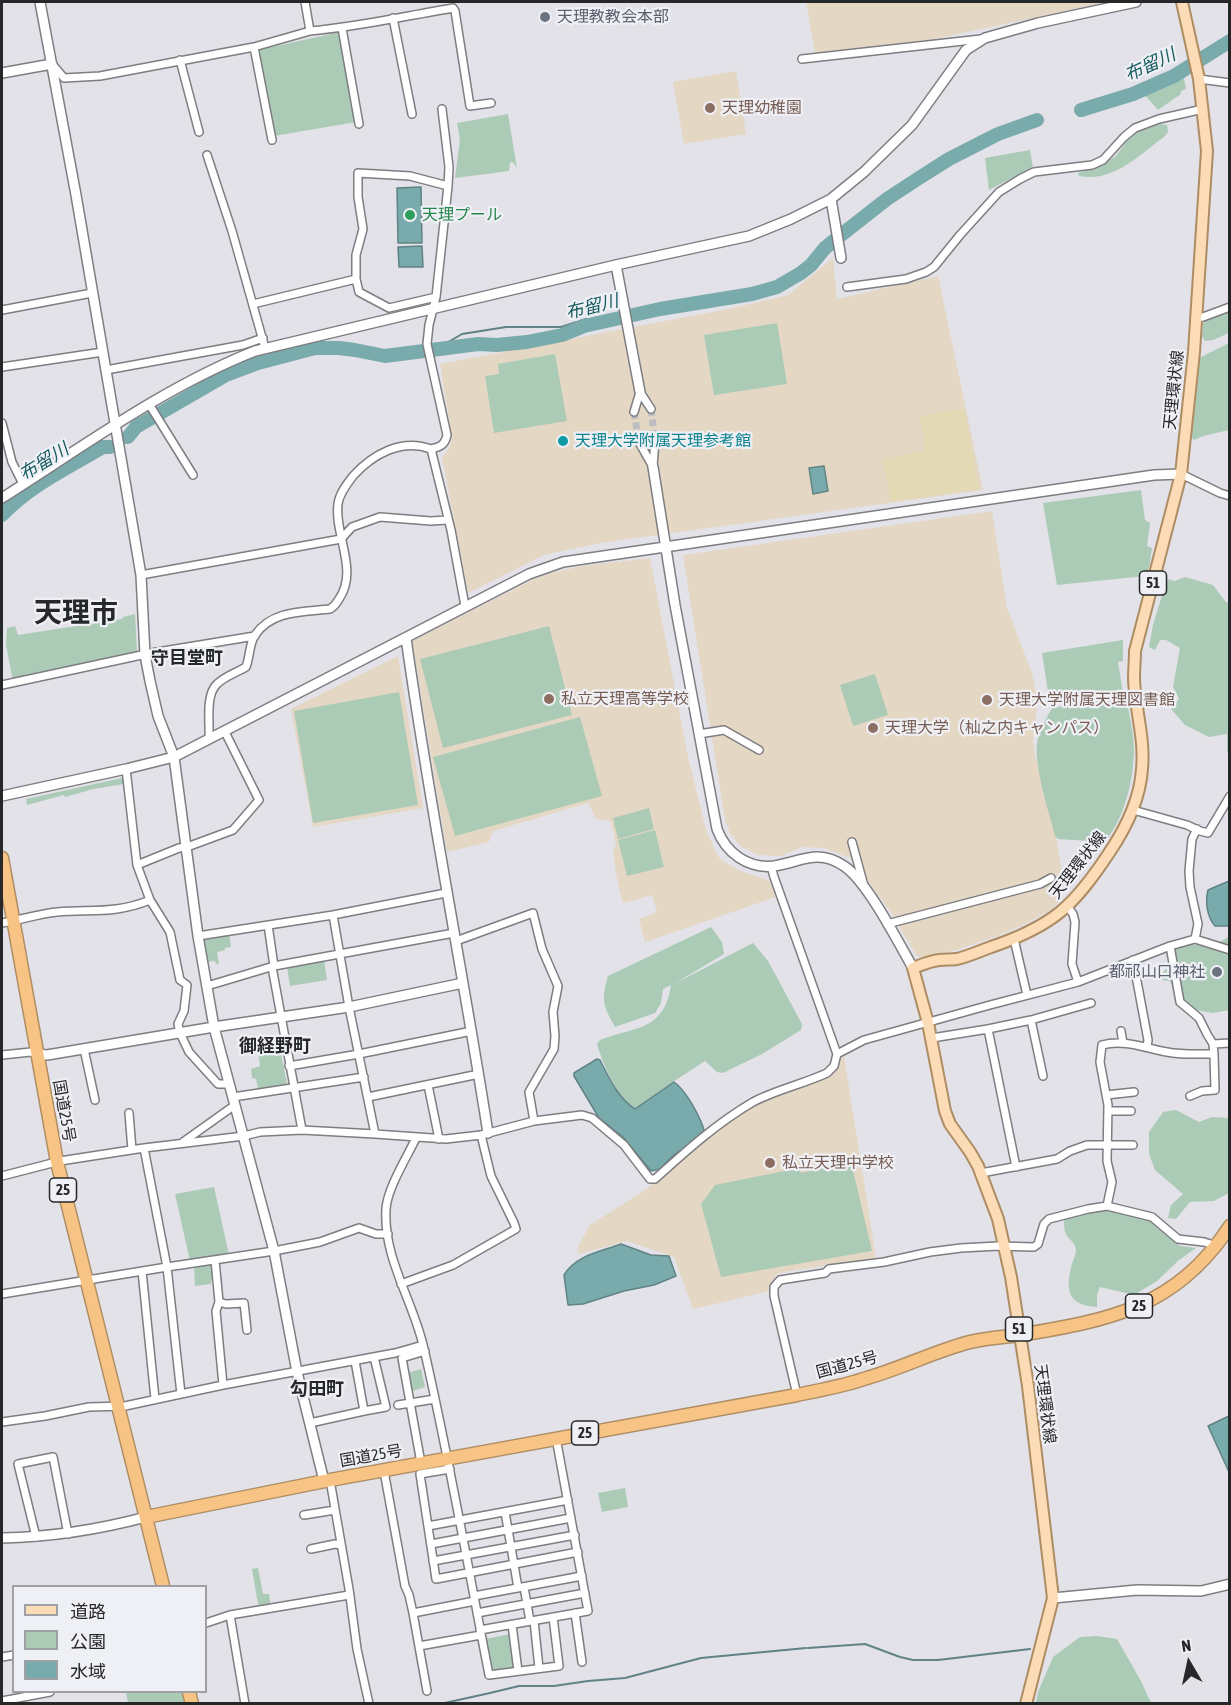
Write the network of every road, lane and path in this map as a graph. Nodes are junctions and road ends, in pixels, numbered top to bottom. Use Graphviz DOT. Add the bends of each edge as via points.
graph roads {
  1 [pos="40,2"];
  2 [pos="305,2"];
  3 [pos="1136,2"];
  4 [pos="1182,2"];
  5 [pos="393,18"];
  6 [pos="342,28"];
  7 [pos="310,31"];
  8 [pos="985,38"];
  9 [pos="254,46"];
  10 [pos="802,59"];
  11 [pos="180,60"];
  12 [pos="52,64"];
  13 [pos="2,73"];
  14 [pos="1198,75"];
  15 [pos="1230,83"];
  16 [pos="491,103"];
  17 [pos="442,109"];
  18 [pos="1203,109"];
  19 [pos="412,114"];
  20 [pos="359,124"];
  21 [pos="199,132"];
  22 [pos="272,140"];
  23 [pos="207,155"];
  24 [pos="448,186"];
  25 [pos="831,199"];
  26 [pos="841,258"];
  27 [pos="616,265"];
  28 [pos="356,279"];
  29 [pos="847,287"];
  30 [pos="92,293"];
  31 [pos="436,297"];
  32 [pos="253,304"];
  33 [pos="1230,307"];
  34 [pos="433,309"];
  35 [pos="2,310"];
  36 [pos="1196,318"];
  37 [pos="263,338"];
  38 [pos="265,348"];
  39 [pos="103,352"];
  40 [pos="2,367"];
  41 [pos="106,370"];
  42 [pos="640,392"];
  43 [pos="151,408"];
  44 [pos="651,409"];
  45 [pos="634,412"];
  46 [pos="2,423"];
  47 [pos="114,424"];
  48 [pos="655,440"];
  49 [pos="639,442"];
  50 [pos="431,449"];
  51 [pos="653,466"];
  52 [pos="1180,474"];
  53 [pos="193,475"];
  54 [pos="23,484"];
  55 [pos="1230,496"];
  56 [pos="2,498"];
  57 [pos="447,519"];
  58 [pos="341,539"];
  59 [pos="665,548"];
  60 [pos="141,575"];
  61 [pos="465,606"];
  62 [pos="255,636"];
  63 [pos="406,638"];
  64 [pos="145,655"];
  65 [pos="2,685"];
  66 [pos="225,732"];
  67 [pos="699,734"];
  68 [pos="209,739"];
  69 [pos="759,750"];
  70 [pos="174,757"];
  71 [pos="126,769"];
  72 [pos="2,796"];
  73 [pos="1230,796"];
  74 [pos="1132,810"];
  75 [pos="1197,830"];
  76 [pos="852,842"];
  77 [pos="188,847"];
  78 [pos="2,858"];
  79 [pos="137,865"];
  80 [pos="771,866"];
  81 [pos="1051,878"];
  82 [pos="866,890"];
  83 [pos="446,893"];
  84 [pos="150,900"];
  85 [pos="1067,906"];
  86 [pos="333,915"];
  87 [pos="7,922"];
  88 [pos="887,924"];
  89 [pos="268,925"];
  90 [pos="198,936"];
  91 [pos="455,937"];
  92 [pos="1014,939"];
  93 [pos="1195,939"];
  94 [pos="1170,946"];
  95 [pos="1230,950"];
  96 [pos="339,955"];
  97 [pos="1133,960"];
  98 [pos="273,967"];
  99 [pos="913,968"];
  100 [pos="1078,982"];
  101 [pos="464,983"];
  102 [pos="207,986"];
  103 [pos="1027,995"];
  104 [pos="1091,1004"];
  105 [pos="349,1007"];
  106 [pos="280,1017"];
  107 [pos="1031,1020"];
  108 [pos="928,1023"];
  109 [pos="214,1027"];
  110 [pos="988,1029"];
  111 [pos="472,1031"];
  112 [pos="1121,1031"];
  113 [pos="180,1033"];
  114 [pos="932,1038"];
  115 [pos="1123,1043"];
  116 [pos="1230,1043"];
  117 [pos="1213,1044"];
  118 [pos="1147,1047"];
  119 [pos="84,1049"];
  120 [pos="37,1054"];
  121 [pos="359,1054"];
  122 [pos="837,1054"];
  123 [pos="1214,1054"];
  124 [pos="2,1055"];
  125 [pos="290,1066"];
  126 [pos="479,1074"];
  127 [pos="1043,1076"];
  128 [pos="364,1077"];
  129 [pos="229,1084"];
  130 [pos="428,1085"];
  131 [pos="294,1088"];
  132 [pos="1134,1092"];
  133 [pos="1106,1095"];
  134 [pos="1190,1096"];
  135 [pos="368,1097"];
  136 [pos="95,1100"];
  137 [pos="234,1101"];
  138 [pos="1108,1111"];
  139 [pos="1131,1111"];
  140 [pos="129,1113"];
  141 [pos="534,1121"];
  142 [pos="302,1130"];
  143 [pos="375,1134"];
  144 [pos="485,1134"];
  145 [pos="244,1136"];
  146 [pos="416,1138"];
  147 [pos="439,1139"];
  148 [pos="180,1143"];
  149 [pos="1108,1144"];
  150 [pos="1133,1145"];
  151 [pos="144,1148"];
  152 [pos="132,1150"];
  153 [pos="57,1162"];
  154 [pos="1016,1167"];
  155 [pos="981,1173"];
  156 [pos="2,1176"];
  157 [pos="1107,1206"];
  158 [pos="1230,1226"];
  159 [pos="388,1234"];
  160 [pos="1217,1246"];
  161 [pos="1005,1247"];
  162 [pos="274,1251"];
  163 [pos="215,1260"];
  164 [pos="167,1267"];
  165 [pos="142,1271"];
  166 [pos="85,1280"];
  167 [pos="401,1284"];
  168 [pos="2,1294"];
  169 [pos="219,1302"];
  170 [pos="248,1330"];
  171 [pos="1020,1335"];
  172 [pos="424,1348"];
  173 [pos="374,1357"];
  174 [pos="355,1361"];
  175 [pos="297,1372"];
  176 [pos="223,1385"];
  177 [pos="181,1394"];
  178 [pos="796,1395"];
  179 [pos="155,1399"];
  180 [pos="435,1399"];
  181 [pos="410,1403"];
  182 [pos="398,1405"];
  183 [pos="118,1406"];
  184 [pos="364,1411"];
  185 [pos="2,1422"];
  186 [pos="310,1423"];
  187 [pos="556,1438"];
  188 [pos="421,1463"];
  189 [pos="448,1464"];
  190 [pos="384,1471"];
  191 [pos="327,1481"];
  192 [pos="568,1500"];
  193 [pos="335,1510"];
  194 [pos="505,1512"];
  195 [pos="304,1515"];
  196 [pos="146,1518"];
  197 [pos="571,1518"];
  198 [pos="460,1520"];
  199 [pos="428,1526"];
  200 [pos="508,1530"];
  201 [pos="68,1534"];
  202 [pos="574,1535"];
  203 [pos="36,1537"];
  204 [pos="2,1538"];
  205 [pos="463,1538"];
  206 [pos="431,1544"];
  207 [pos="341,1545"];
  208 [pos="511,1546"];
  209 [pos="311,1549"];
  210 [pos="578,1552"];
  211 [pos="466,1554"];
  212 [pos="433,1561"];
  213 [pos="514,1565"];
  214 [pos="470,1573"];
  215 [pos="582,1576"];
  216 [pos="1230,1584"];
  217 [pos="163,1585"];
  218 [pos="521,1587"];
  219 [pos="585,1593"];
  220 [pos="349,1595"];
  221 [pos="475,1598"];
  222 [pos="1053,1598"];
  223 [pos="527,1603"];
  224 [pos="413,1613"];
  225 [pos="477,1613"];
  226 [pos="575,1614"];
  227 [pos="231,1615"];
  228 [pos="553,1617"];
  229 [pos="532,1621"];
  230 [pos="207,1623"];
  231 [pos="512,1625"];
  232 [pos="481,1633"];
  233 [pos="419,1646"];
  234 [pos="582,1662"];
  235 [pos="539,1668"];
  236 [pos="518,1671"];
  237 [pos="427,1691"];
  238 [pos="45,1693"];
  239 [pos="2,1701"];
  240 [pos="245,1704"];
  241 [pos="369,1704"];
  242 [pos="1026,1704"];
  1 -- 12 [label="street"];
  2 -- 7 [label="street"];
  3 -- 8 [label="street" via="1038,22"];
  4 -- 14 [label="main road, 天理環状線 / 51"];
  5 -- 6 [label="street"];
  5 -- 16 [label="street" via="453,8 470,106"];
  5 -- 19 [label="street"];
  6 -- 7 [label="street"];
  6 -- 20 [label="street"];
  7 -- 9 [label="street"];
  8 -- 10 [label="street"];
  8 -- 25 [label="street" via="966,50 912,125"];
  9 -- 11 [label="street"];
  9 -- 22 [label="street"];
  11 -- 12 [label="street" via="100,76 64,78"];
  11 -- 21 [label="street"];
  12 -- 13 [label="street"];
  12 -- 30 [label="street"];
  14 -- 15 [label="street"];
  14 -- 18 [label="main road, 天理環状線 / 51"];
  17 -- 24 [label="street"];
  18 -- 29 [label="street" via="1135,128 1103,160 1092,165 1034,172 1020,179 999,192 926,272 906,279"];
  18 -- 36 [label="main road, 天理環状線 / 51" via="1207,151"];
  23 -- 32 [label="street"];
  24 -- 28 [label="street" via="410,176 358,173 363,229 356,255"];
  24 -- 31 [label="street"];
  25 -- 26 [label="street"];
  25 -- 27 [label="street" via="749,236"];
  27 -- 34 [label="street"];
  27 -- 42 [label="street"];
  28 -- 31 [label="street" via="359,291 389,308"];
  28 -- 32 [label="street"];
  30 -- 35 [label="street"];
  30 -- 39 [label="street"];
  31 -- 34 [label="street"];
  32 -- 37 [label="street"];
  33 -- 36 [label="street"];
  34 -- 38 [label="street"];
  34 -- 50 [label="street" via="427,344 447,435 446,442"];
  36 -- 52 [label="main road, 天理環状線 / 51"];
  37 -- 38 [label="street"];
  37 -- 41 [label="street"];
  38 -- 43 [label="street" via="226,363"];
  39 -- 40 [label="street"];
  39 -- 41 [label="street"];
  41 -- 47 [label="street"];
  42 -- 44 [label="street"];
  42 -- 45 [label="street"];
  43 -- 47 [label="street"];
  43 -- 53 [label="street"];
  46 -- 54 [label="street" via="12,462"];
  47 -- 54 [label="street"];
  47 -- 60 [label="street"];
  48 -- 51 [label="street"];
  49 -- 51 [label="street"];
  50 -- 57 [label="street"];
  50 -- 58 [label="street" via="402,447 366,462 348,482 338,502"];
  51 -- 59 [label="street"];
  52 -- 55 [label="street"];
  52 -- 59 [label="street"];
  52 -- 74 [label="main road, 天理環状線 / 51" via="1135,651 1134,680 1143,757"];
  54 -- 56 [label="street"];
  57 -- 58 [label="street" via="380,517 352,527"];
  57 -- 61 [label="street"];
  58 -- 60 [label="street"];
  58 -- 62 [label="street" via="346,578 334,607 274,617"];
  59 -- 61 [label="street" via="563,562"];
  59 -- 67 [label="street"];
  60 -- 64 [label="street"];
  61 -- 63 [label="street"];
  62 -- 64 [label="street"];
  62 -- 68 [label="street" via="246,667 212,690"];
  63 -- 66 [label="street"];
  63 -- 83 [label="street"];
  64 -- 65 [label="street"];
  64 -- 70 [label="street" via="153,697"];
  66 -- 68 [label="street"];
  66 -- 77 [label="street" via="259,800 233,830"];
  67 -- 69 [label="street" via="724,730"];
  67 -- 80 [label="street" via="722,840 741,860"];
  68 -- 70 [label="street"];
  70 -- 71 [label="street"];
  70 -- 77 [label="street"];
  71 -- 72 [label="street"];
  71 -- 79 [label="street"];
  73 -- 75 [label="street" via="1208,832"];
  74 -- 75 [label="street"];
  74 -- 85 [label="main road, 天理環状線 / 51" via="1095,874"];
  75 -- 93 [label="street" via="1192,839 1189,871 1198,924"];
  76 -- 82 [label="street"];
  77 -- 79 [label="street"];
  77 -- 90 [label="street"];
  78 -- 87 [label="highway, 国道25号 / 25"];
  79 -- 84 [label="street"];
  80 -- 82 [label="street" via="821,857 846,866"];
  80 -- 122 [label="street"];
  81 -- 88 [label="street"];
  82 -- 88 [label="street"];
  83 -- 86 [label="street"];
  83 -- 91 [label="street"];
  84 -- 87 [label="street" via="123,909 57,912"];
  84 -- 113 [label="street" via="170,932 180,980 187,985 178,1024"];
  85 -- 92 [label="main road, 天理環状線 / 51" via="1043,925"];
  85 -- 100 [label="street" via="1075,922 1072,964"];
  86 -- 89 [label="street"];
  86 -- 96 [label="street"];
  87 -- 120 [label="highway, 国道25号 / 25"];
  88 -- 99 [label="street"];
  89 -- 90 [label="street"];
  89 -- 98 [label="street"];
  90 -- 102 [label="street"];
  91 -- 96 [label="street"];
  91 -- 101 [label="street"];
  91 -- 141 [label="street" via="533,914 558,986 553,1012 554,1048 529,1092"];
  92 -- 99 [label="main road, 天理環状線 / 51" via="956,959 936,960"];
  92 -- 103 [label="street"];
  93 -- 94 [label="street"];
  93 -- 95 [label="street"];
  94 -- 97 [label="street"];
  94 -- 117 [label="street" via="1180,1002 1199,1018"];
  96 -- 98 [label="street"];
  96 -- 105 [label="street"];
  97 -- 100 [label="street"];
  97 -- 118 [label="street"];
  98 -- 102 [label="street"];
  98 -- 106 [label="street"];
  99 -- 108 [label="main road, 天理環状線 / 51"];
  100 -- 103 [label="street"];
  101 -- 105 [label="street"];
  101 -- 111 [label="street"];
  102 -- 109 [label="street"];
  103 -- 108 [label="street"];
  104 -- 107 [label="street"];
  105 -- 106 [label="street"];
  105 -- 121 [label="street"];
  106 -- 109 [label="street"];
  106 -- 125 [label="street"];
  107 -- 110 [label="street"];
  107 -- 127 [label="street"];
  108 -- 114 [label="main road, 天理環状線 / 51"];
  108 -- 122 [label="street" via="864,1040"];
  109 -- 113 [label="street"];
  109 -- 129 [label="street"];
  110 -- 114 [label="street"];
  110 -- 154 [label="street"];
  111 -- 121 [label="street"];
  111 -- 126 [label="street"];
  112 -- 115 [label="street"];
  113 -- 119 [label="street"];
  113 -- 129 [label="street" via="189,1052 218,1084"];
  114 -- 155 [label="main road, 天理環状線 / 51" via="950,1124"];
  115 -- 118 [label="street"];
  115 -- 133 [label="street" via="1101,1046"];
  116 -- 117 [label="street"];
  117 -- 123 [label="street"];
  118 -- 123 [label="street"];
  119 -- 120 [label="street"];
  119 -- 136 [label="street"];
  120 -- 124 [label="street"];
  120 -- 153 [label="highway, 国道25号 / 25"];
  121 -- 125 [label="street"];
  121 -- 128 [label="street"];
  122 -- 141 [label="street" via="834,1066 826,1073 754,1102 723,1121 655,1179 650,1179 624,1145 592,1118 582,1115"];
  123 -- 134 [label="street" via="1215,1090"];
  125 -- 131 [label="street"];
  126 -- 130 [label="street"];
  126 -- 144 [label="street"];
  128 -- 131 [label="street"];
  128 -- 135 [label="street"];
  129 -- 137 [label="street"];
  130 -- 135 [label="street"];
  130 -- 147 [label="street"];
  131 -- 137 [label="street"];
  131 -- 142 [label="street"];
  132 -- 133 [label="street"];
  133 -- 138 [label="street"];
  135 -- 143 [label="street"];
  137 -- 145 [label="street"];
  137 -- 148 [label="street"];
  138 -- 139 [label="street"];
  138 -- 149 [label="street"];
  140 -- 152 [label="street"];
  141 -- 144 [label="street"];
  142 -- 143 [label="street"];
  142 -- 145 [label="street"];
  143 -- 146 [label="street"];
  144 -- 147 [label="street"];
  144 -- 167 [label="street" via="491,1176 516,1229 453,1264"];
  145 -- 148 [label="street"];
  145 -- 162 [label="street"];
  146 -- 147 [label="street"];
  146 -- 159 [label="street" via="387,1198"];
  148 -- 151 [label="street"];
  149 -- 150 [label="street"];
  149 -- 154 [label="street" via="1087,1145 1057,1159"];
  149 -- 157 [label="street" via="1112,1182"];
  151 -- 152 [label="street"];
  151 -- 164 [label="street"];
  152 -- 153 [label="street"];
  153 -- 156 [label="street"];
  153 -- 166 [label="highway, 国道25号 / 25"];
  154 -- 155 [label="street"];
  155 -- 161 [label="main road, 天理環状線 / 51"];
  157 -- 160 [label="street" via="1152,1217 1178,1239"];
  157 -- 161 [label="street" via="1049,1220 1034,1247"];
  158 -- 160 [label="highway, 国道25号 / 25"];
  159 -- 162 [label="street" via="359,1228 320,1242"];
  159 -- 167 [label="street"];
  160 -- 171 [label="highway, 国道25号 / 25" via="1173,1288 1129,1311"];
  161 -- 171 [label="main road, 天理環状線 / 51"];
  161 -- 178 [label="street" via="930,1252 780,1280 774,1287 774,1296"];
  162 -- 163 [label="street"];
  162 -- 175 [label="street"];
  163 -- 164 [label="street"];
  163 -- 169 [label="street"];
  164 -- 165 [label="street"];
  164 -- 177 [label="street"];
  165 -- 166 [label="street"];
  165 -- 179 [label="street"];
  166 -- 168 [label="street"];
  166 -- 183 [label="highway, 国道25号 / 25"];
  167 -- 172 [label="street"];
  169 -- 170 [label="street" via="244,1303"];
  169 -- 176 [label="street" via="216,1311"];
  171 -- 178 [label="highway, 国道25号 / 25" via="972,1342 869,1378"];
  171 -- 222 [label="main road, 天理環状線 / 51"];
  172 -- 173 [label="street"];
  172 -- 180 [label="street"];
  172 -- 181 [label="street" via="402,1358"];
  173 -- 174 [label="street"];
  173 -- 184 [label="street" via="386,1407"];
  174 -- 175 [label="street"];
  174 -- 184 [label="street"];
  175 -- 176 [label="street"];
  175 -- 186 [label="street"];
  176 -- 177 [label="street"];
  177 -- 179 [label="street"];
  178 -- 187 [label="highway, 国道25号 / 25"];
  179 -- 183 [label="street"];
  180 -- 181 [label="street"];
  180 -- 189 [label="street"];
  181 -- 182 [label="street"];
  181 -- 188 [label="street"];
  183 -- 185 [label="street"];
  183 -- 196 [label="highway, 国道25号 / 25"];
  184 -- 186 [label="street"];
  186 -- 191 [label="street"];
  187 -- 189 [label="highway, 国道25号 / 25"];
  187 -- 192 [label="street"];
  188 -- 189 [label="highway, 国道25号 / 25"];
  188 -- 190 [label="highway, 国道25号 / 25"];
  189 -- 198 [label="street"];
  189 -- 199 [label="street" via="420,1474"];
  190 -- 191 [label="highway, 国道25号 / 25"];
  190 -- 224 [label="street"];
  191 -- 193 [label="street"];
  191 -- 196 [label="highway, 国道25号 / 25"];
  192 -- 194 [label="street"];
  192 -- 197 [label="street"];
  193 -- 195 [label="street"];
  193 -- 207 [label="street"];
  194 -- 198 [label="street"];
  194 -- 200 [label="street"];
  196 -- 201 [label="street"];
  196 -- 217 [label="highway"];
  197 -- 200 [label="street"];
  197 -- 202 [label="street"];
  198 -- 199 [label="street"];
  198 -- 205 [label="street"];
  199 -- 206 [label="street"];
  200 -- 205 [label="street"];
  200 -- 208 [label="street"];
  201 -- 203 [label="street"];
  201 -- 203 [label="street" via="53,1457 18,1464"];
  202 -- 208 [label="street"];
  202 -- 210 [label="street"];
  203 -- 204 [label="street"];
  205 -- 206 [label="street"];
  205 -- 211 [label="street"];
  206 -- 212 [label="street"];
  207 -- 209 [label="street"];
  207 -- 220 [label="street"];
  208 -- 211 [label="street"];
  208 -- 213 [label="street"];
  210 -- 213 [label="street"];
  210 -- 215 [label="street"];
  211 -- 212 [label="street"];
  211 -- 214 [label="street"];
  212 -- 214 [label="street" via="436,1579"];
  213 -- 214 [label="street"];
  213 -- 218 [label="street"];
  214 -- 221 [label="street"];
  215 -- 218 [label="street"];
  215 -- 219 [label="street"];
  216 -- 222 [label="street" via="1201,1590 1137,1590"];
  218 -- 221 [label="street"];
  218 -- 223 [label="street"];
  219 -- 223 [label="street"];
  219 -- 226 [label="street" via="588,1611"];
  220 -- 227 [label="street"];
  220 -- 241 [label="street"];
  221 -- 224 [label="street"];
  221 -- 225 [label="street"];
  222 -- 242 [label="main road, 天理環状線 / 51"];
  223 -- 225 [label="street"];
  223 -- 229 [label="street"];
  224 -- 233 [label="street"];
  225 -- 232 [label="street"];
  226 -- 228 [label="street"];
  226 -- 234 [label="street"];
  227 -- 230 [label="street"];
  227 -- 240 [label="street"];
  228 -- 229 [label="street"];
  228 -- 235 [label="street" via="559,1666"];
  229 -- 231 [label="street"];
  229 -- 235 [label="street"];
  231 -- 232 [label="street"];
  231 -- 236 [label="street"];
  232 -- 233 [label="street"];
  232 -- 236 [label="street" via="489,1676"];
  233 -- 237 [label="street"];
  235 -- 236 [label="street"];
  238 -- 239 [label="street"];
}
